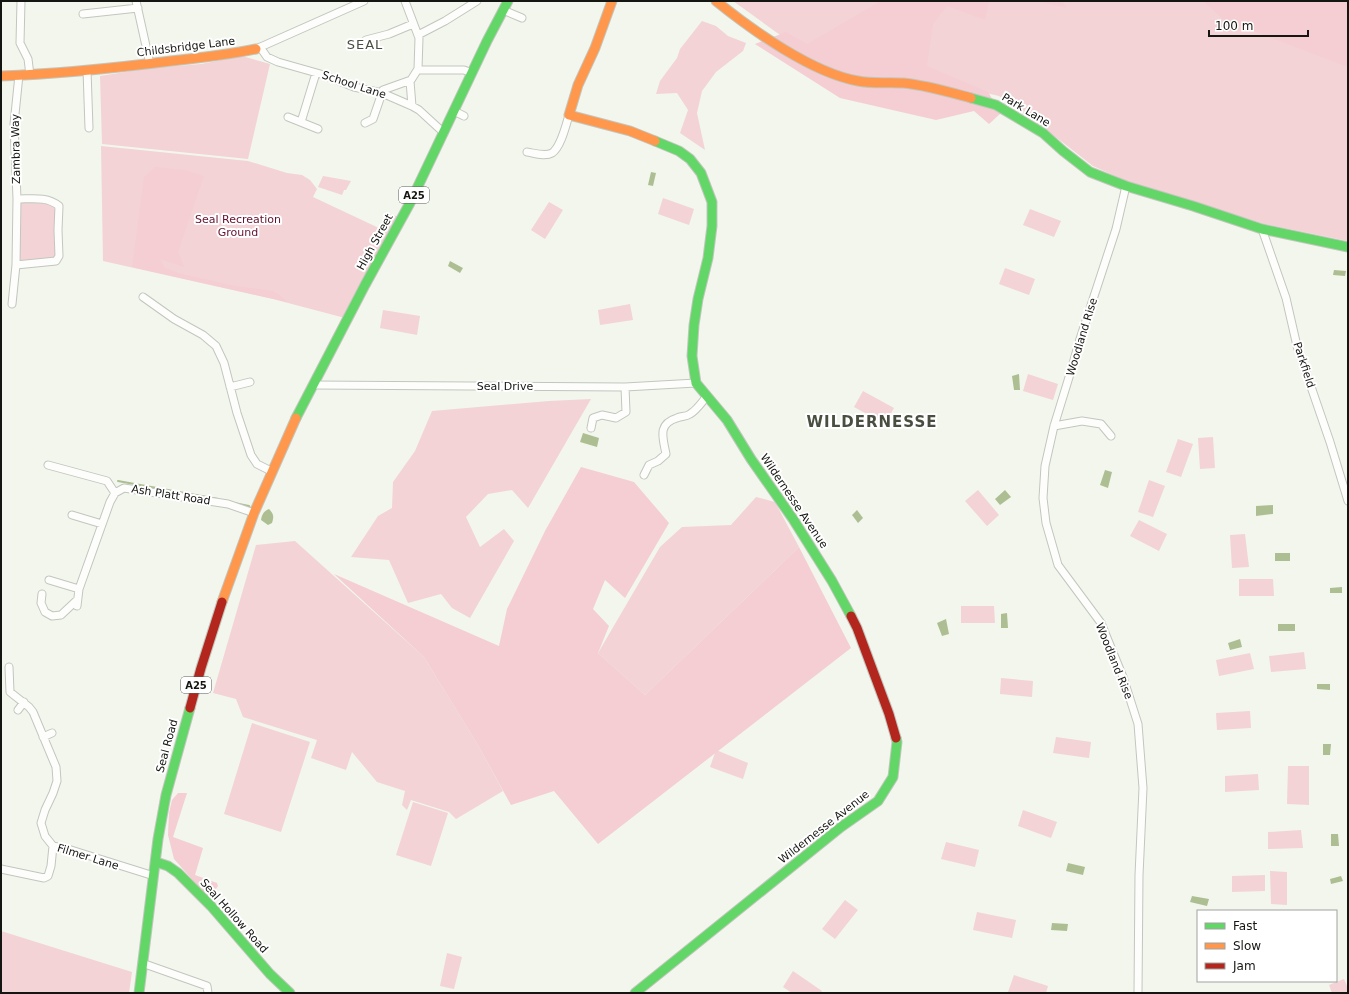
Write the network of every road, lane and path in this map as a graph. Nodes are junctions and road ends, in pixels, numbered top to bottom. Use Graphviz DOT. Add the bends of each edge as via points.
graph roads {
  1 [pos="21,1"];
  2 [pos="364,1"];
  3 [pos="405,1"];
  4 [pos="477,1"];
  5 [pos="508,1"];
  6 [pos="612,1"];
  7 [pos="716,1"];
  8 [pos="137,5"];
  9 [pos="503,10"];
  10 [pos="83,14"];
  11 [pos="522,18"];
  12 [pos="413,24"];
  13 [pos="418,35"];
  14 [pos="366,40"];
  15 [pos="258,48"];
  16 [pos="150,64"];
  17 [pos="87,70"];
  18 [pos="418,70"];
  19 [pos="472,72"];
  20 [pos="316,73"];
  21 [pos="19,75"];
  22 [pos="30,75"];
  23 [pos="1,76"];
  24 [pos="410,81"];
  25 [pos="382,93"];
  26 [pos="412,106"];
  27 [pos="454,111"];
  28 [pos="569,115"];
  29 [pos="464,116"];
  30 [pos="288,117"];
  31 [pos="301,122"];
  32 [pos="365,123"];
  33 [pos="89,128"];
  34 [pos="318,128"];
  35 [pos="444,133"];
  36 [pos="527,152"];
  37 [pos="1126,186"];
  38 [pos="17,199"];
  39 [pos="1262,229"];
  40 [pos="1348,247"];
  41 [pos="16,264"];
  42 [pos="143,297"];
  43 [pos="12,304"];
  44 [pos="250,382"];
  45 [pos="696,383"];
  46 [pos="313,385"];
  47 [pos="230,387"];
  48 [pos="625,387"];
  49 [pos="707,396"];
  50 [pos="1054,426"];
  51 [pos="591,428"];
  52 [pos="1111,436"];
  53 [pos="48,465"];
  54 [pos="271,471"];
  55 [pos="644,475"];
  56 [pos="115,493"];
  57 [pos="1348,502"];
  58 [pos="254,513"];
  59 [pos="72,515"];
  60 [pos="102,524"];
  61 [pos="49,580"];
  62 [pos="79,588"];
  63 [pos="42,594"];
  64 [pos="9,667"];
  65 [pos="24,702"];
  66 [pos="18,710"];
  67 [pos="52,733"];
  68 [pos="43,737"];
  69 [pos="53,846"];
  70 [pos="156,862"];
  71 [pos="1,869"];
  72 [pos="154,876"];
  73 [pos="142,963"];
  74 [pos="139,993"];
  75 [pos="208,993"];
  76 [pos="290,993"];
  77 [pos="635,993"];
  78 [pos="1138,993"];
  1 -- 22 [label="street" via="20,44 28,59"];
  2 -- 15 [label="street, Childsbridge Lane"];
  3 -- 12 [label="street"];
  4 -- 13 [label="street"];
  5 -- 9 [label="main road, High Street / A25"];
  6 -- 28 [label="main road" via="578,85"];
  7 -- 37 [label="main road, Park Lane" via="739,20 783,48 830,73 858,81 904,83 996,105 1043,133 1090,172"];
  8 -- 10 [label="street"];
  8 -- 16 [label="street"];
  9 -- 11 [label="street"];
  9 -- 19 [label="main road, High Street / A25"];
  12 -- 13 [label="street"];
  12 -- 14 [label="street"];
  13 -- 18 [label="street"];
  15 -- 16 [label="main road, Childsbridge Lane" via="230,55"];
  15 -- 20 [label="street, School Lane" via="274,61"];
  16 -- 17 [label="main road, Childsbridge Lane"];
  17 -- 22 [label="main road, Childsbridge Lane"];
  17 -- 33 [label="street"];
  18 -- 19 [label="street"];
  18 -- 24 [label="street"];
  19 -- 27 [label="main road, High Street / A25"];
  20 -- 25 [label="street, School Lane" via="354,87"];
  20 -- 31 [label="street"];
  21 -- 22 [label="main road, Childsbridge Lane"];
  21 -- 23 [label="main road, Childsbridge Lane"];
  21 -- 38 [label="street, Zambra Way" via="14,124"];
  24 -- 25 [label="street"];
  24 -- 26 [label="street"];
  25 -- 26 [label="street, School Lane"];
  25 -- 32 [label="street" via="373,120"];
  26 -- 35 [label="street, School Lane"];
  27 -- 29 [label="street"];
  27 -- 35 [label="main road, High Street / A25"];
  28 -- 36 [label="street" via="558,146 552,153 541,155"];
  28 -- 45 [label="main road" via="630,131 664,144 690,159 701,174 712,202 712,226 694,325 692,356"];
  30 -- 31 [label="street"];
  31 -- 34 [label="street"];
  35 -- 46 [label="main road, High Street / A25" via="408,209"];
  37 -- 39 [label="main road, Park Lane"];
  37 -- 50 [label="street, Woodland Rise" via="1116,229"];
  38 -- 41 [label="street, Zambra Way"];
  38 -- 41 [label="street, Zambra Way" via="48,199 59,206 59,256 56,261"];
  39 -- 40 [label="main road, Park Lane"];
  39 -- 57 [label="street, Parkfield" via="1286,298 1297,346"];
  41 -- 43 [label="street, Zambra Way"];
  42 -- 47 [label="street" via="215,344 224,363"];
  44 -- 47 [label="street"];
  45 -- 48 [label="street, Seal Drive"];
  45 -- 49 [label="main road, Wildernesse Avenue"];
  46 -- 48 [label="street, Seal Drive"];
  46 -- 54 [label="main road, High Street / A25"];
  47 -- 54 [label="street" via="252,457 257,464"];
  48 -- 51 [label="street" via="626,412 616,418 602,415 593,418"];
  49 -- 55 [label="street" via="688,416 669,421 662,437 666,454 649,465"];
  49 -- 77 [label="main road, Wildernesse Avenue" via="727,420 793,519 832,581 857,628 897,742 893,777 878,801 841,826"];
  50 -- 52 [label="street" via="1082,421 1101,424"];
  50 -- 78 [label="street, Woodland Rise" via="1045,466 1043,498 1047,529 1058,564 1101,623 1123,677 1138,724 1143,788"];
  53 -- 56 [label="street, Ash Platt Road" via="107,481"];
  54 -- 58 [label="main road, High Street / A25"];
  56 -- 58 [label="street, Ash Platt Road" via="124,488 228,504"];
  56 -- 60 [label="street"];
  58 -- 70 [label="main road, Seal Road / A25" via="194,692 166,795"];
  59 -- 60 [label="street"];
  60 -- 62 [label="street"];
  61 -- 62 [label="street"];
  62 -- 63 [label="street" via="77,603 61,615 52,616 45,612 41,603"];
  64 -- 65 [label="street" via="10,692"];
  65 -- 66 [label="street"];
  65 -- 68 [label="street" via="33,712"];
  67 -- 68 [label="street"];
  68 -- 69 [label="street" via="56,767 57,780 41,823 45,836"];
  69 -- 71 [label="street, Filmer Lane" via="50,871 44,878"];
  69 -- 72 [label="street, Filmer Lane"];
  70 -- 72 [label="main road, Seal Road / A25"];
  70 -- 76 [label="main road, Seal Hollow Road" via="178,873"];
  72 -- 73 [label="main road, Seal Road / A25"];
  73 -- 74 [label="main road, Seal Road / A25"];
  73 -- 75 [label="street" via="207,986"];
}
